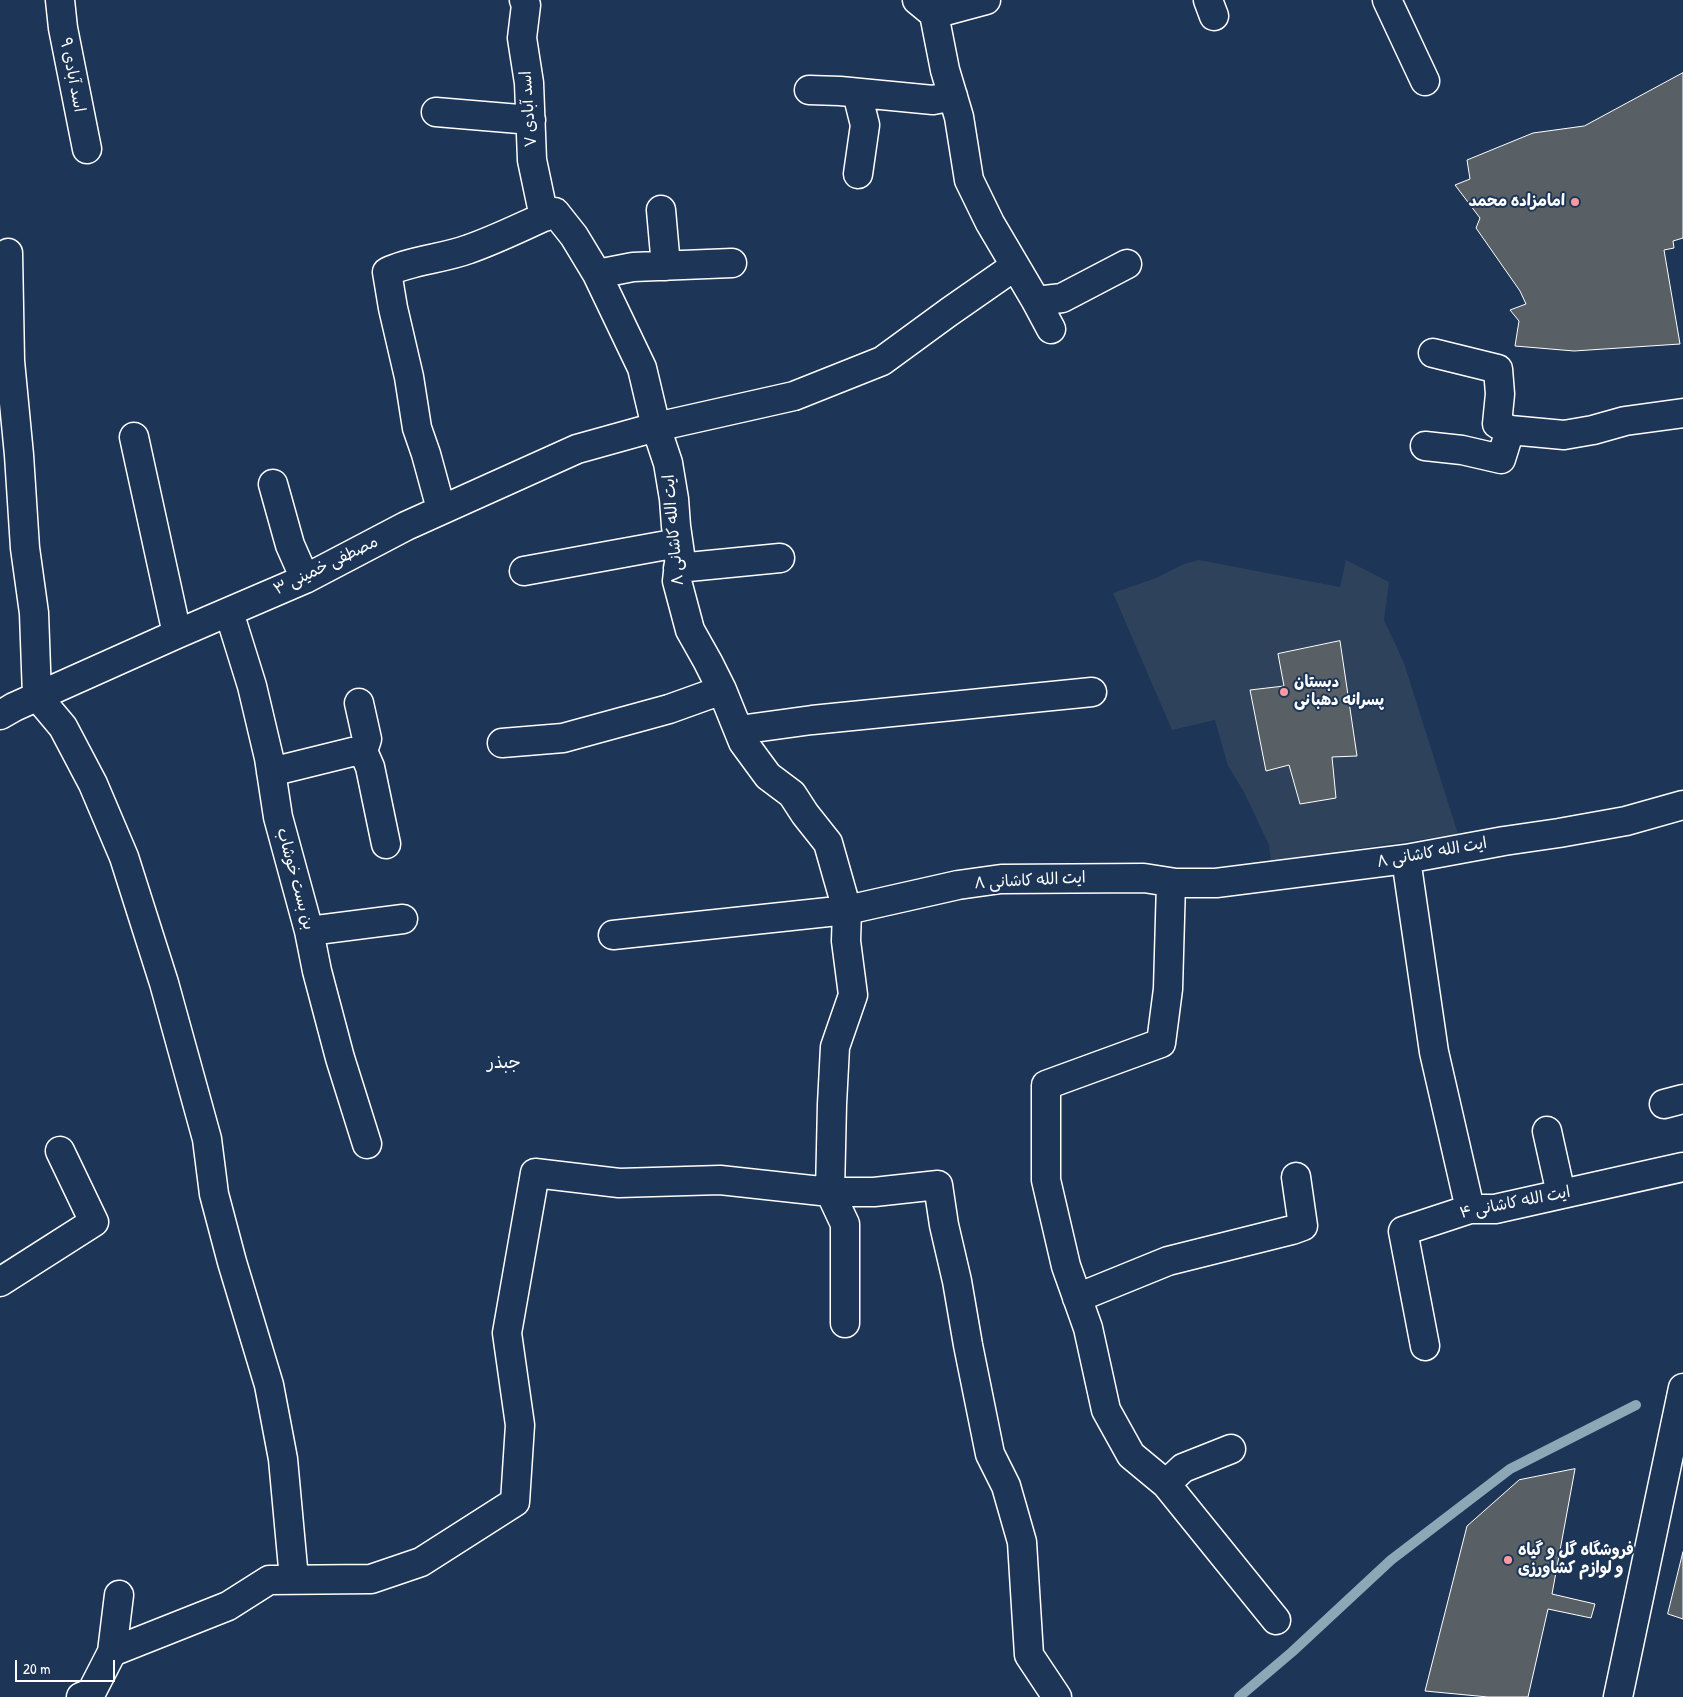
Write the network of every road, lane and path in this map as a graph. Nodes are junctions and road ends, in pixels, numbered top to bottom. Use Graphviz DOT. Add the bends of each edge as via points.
graph roads {
  1 [pos="60,0"];
  2 [pos="524,0"];
  3 [pos="986,0"];
  4 [pos="1387,0"];
  5 [pos="926,7"];
  6 [pos="1425,81"];
  7 [pos="809,90"];
  8 [pos="857,93"];
  9 [pos="953,96"];
  10 [pos="436,112"];
  11 [pos="531,120"];
  12 [pos="87,149"];
  13 [pos="858,174"];
  14 [pos="661,210"];
  15 [pos="544,217"];
  16 [pos="8,253"];
  17 [pos="732,263"];
  18 [pos="1127,264"];
  19 [pos="666,266"];
  20 [pos="1016,266"];
  21 [pos="597,274"];
  22 [pos="1036,301"];
  23 [pos="1051,329"];
  24 [pos="1433,353"];
  25 [pos="5,361"];
  26 [pos="1683,413"];
  27 [pos="656,427"];
  28 [pos="1510,430"];
  29 [pos="134,437"];
  30 [pos="1425,446"];
  31 [pos="273,484"];
  32 [pos="441,510"];
  33 [pos="678,555"];
  34 [pos="780,558"];
  35 [pos="524,570"];
  36 [pos="305,580"];
  37 [pos="229,612"];
  38 [pos="177,634"];
  39 [pos="722,690"];
  40 [pos="1092,692"];
  41 [pos="37,696"];
  42 [pos="359,703"];
  43 [pos="0,715"];
  44 [pos="738,730"];
  45 [pos="502,743"];
  46 [pos="363,751"];
  47 [pos="271,772"];
  48 [pos="1683,805"];
  49 [pos="386,844"];
  50 [pos="1406,859"];
  51 [pos="1171,883"];
  52 [pos="847,910"];
  53 [pos="403,919"];
  54 [pos="309,931"];
  55 [pos="613,935"];
  56 [pos="1547,1131"];
  57 [pos="367,1144"];
  58 [pos="60,1151"];
  59 [pos="1683,1167"];
  60 [pos="1296,1177"];
  61 [pos="830,1192"];
  62 [pos="1561,1194"];
  63 [pos="1470,1209"];
  64 [pos="0,1282"];
  65 [pos="1077,1298"];
  66 [pos="846,1323"];
  67 [pos="1425,1346"];
  68 [pos="1683,1388"];
  69 [pos="1231,1449"];
  70 [pos="1166,1484"];
  71 [pos="294,1580"];
  72 [pos="119,1595"];
  73 [pos="1276,1620"];
  74 [pos="112,1652"];
  75 [pos="81,1697"];
  76 [pos="1056,1697"];
  77 [pos="1618,1697"];
  1 -- 12 [label="street, اسد آبادی ۹"];
  2 -- 11 [label="street, اسد آبادی ۷" via="522,38"];
  3 -- 5 [label="street"];
  4 -- 6 [label="street"];
  5 -- 9 [label="street"];
  7 -- 8 [label="street"];
  8 -- 9 [label="street" via="933,100"];
  8 -- 13 [label="street" via="865,125"];
  9 -- 20 [label="street" via="969,180 990,224"];
  10 -- 11 [label="street"];
  11 -- 15 [label="street, اسد آبادی ۷" via="532,160"];
  14 -- 19 [label="street"];
  15 -- 21 [label="street, ایت الله کاشانی ۸" via="555,212"];
  15 -- 32 [label="street" via="469,249 387,272 417,428"];
  16 -- 25 [label="street"];
  17 -- 19 [label="street"];
  18 -- 22 [label="street" via="1062,298"];
  19 -- 21 [label="street" via="633,267"];
  20 -- 22 [label="street"];
  20 -- 27 [label="street, مصطفی خمینی ۳" via="882,361 794,396"];
  21 -- 27 [label="street, ایت الله کاشانی ۸" via="642,368"];
  22 -- 23 [label="street"];
  24 -- 28 [label="street" via="1498,369 1497,424"];
  25 -- 41 [label="street" via="19,454 25,548 34,613"];
  26 -- 28 [label="street" via="1625,421 1564,435"];
  27 -- 32 [label="street, مصطفی خمینی ۳" via="577,449"];
  27 -- 33 [label="street, ایت الله کاشانی ۸" via="668,463"];
  28 -- 30 [label="street" via="1501,459"];
  29 -- 38 [label="street"];
  31 -- 36 [label="street" via="290,545"];
  32 -- 36 [label="street, مصطفی خمینی ۳"];
  33 -- 34 [label="street"];
  33 -- 35 [label="street"];
  33 -- 39 [label="street, ایت الله کاشانی ۸" via="677,581 690,630"];
  36 -- 37 [label="street, مصطفی خمینی ۳"];
  37 -- 38 [label="street, مصطفی خمینی ۳"];
  37 -- 47 [label="street, بن بست خوشاب" via="252,686"];
  38 -- 41 [label="street, مصطفی خمینی ۳"];
  39 -- 44 [label="street, ایت الله کاشانی ۸"];
  39 -- 45 [label="street" via="563,738"];
  40 -- 44 [label="street"];
  41 -- 43 [label="street, مصطفی خمینی ۳"];
  41 -- 71 [label="street" via="63,727 93,784 124,858 164,983 208,1139 214,1194 269,1385 283,1459"];
  42 -- 46 [label="street" via="368,739"];
  44 -- 52 [label="street, ایت الله کاشانی ۸" via="768,776 792,794 828,843"];
  46 -- 47 [label="street"];
  46 -- 49 [label="street" via="370,767"];
  47 -- 54 [label="street, بن بست خوشاب" via="278,817"];
  48 -- 50 [label="street, ایت الله کاشانی ۸" via="1626,821"];
  50 -- 51 [label="street, ایت الله کاشانی ۸" via="1216,883"];
  50 -- 63 [label="street" via="1434,1052"];
  51 -- 52 [label="street, ایت الله کاشانی ۸" via="1144,878 1001,879 958,885"];
  51 -- 65 [label="street" via="1168,989 1161,1043 1046,1084 1046,1180 1066,1266"];
  52 -- 55 [label="street"];
  52 -- 61 [label="street" via="846,941 853,995 835,1047"];
  53 -- 54 [label="street"];
  54 -- 57 [label="street, بن بست خوشاب" via="340,1058"];
  56 -- 62 [label="street"];
  58 -- 64 [label="street" via="94,1222"];
  59 -- 62 [label="street, ایت الله کاشانی ۴"];
  60 -- 65 [label="street" via="1303,1226 1168,1261"];
  61 -- 66 [label="street" via="845,1224"];
  61 -- 71 [label="street" via="720,1180 619,1183 535,1173 507,1333 520,1425 515,1502 421,1562 371,1579"];
  61 -- 76 [label="street" via="874,1192 938,1185 990,1454 1006,1486 1022,1542 1029,1655"];
  62 -- 63 [label="street, ایت الله کاشانی ۴" via="1495,1209"];
  63 -- 67 [label="street, ایت الله کاشانی ۴" via="1403,1231"];
  65 -- 70 [label="street" via="1088,1328 1106,1410 1131,1455"];
  68 -- 77 [label="street"];
  69 -- 70 [label="street" via="1183,1468"];
  70 -- 73 [label="street"];
  71 -- 74 [label="street" via="269,1580 228,1606"];
  72 -- 74 [label="street"];
  74 -- 75 [label="street" via="91,1693"];
}
